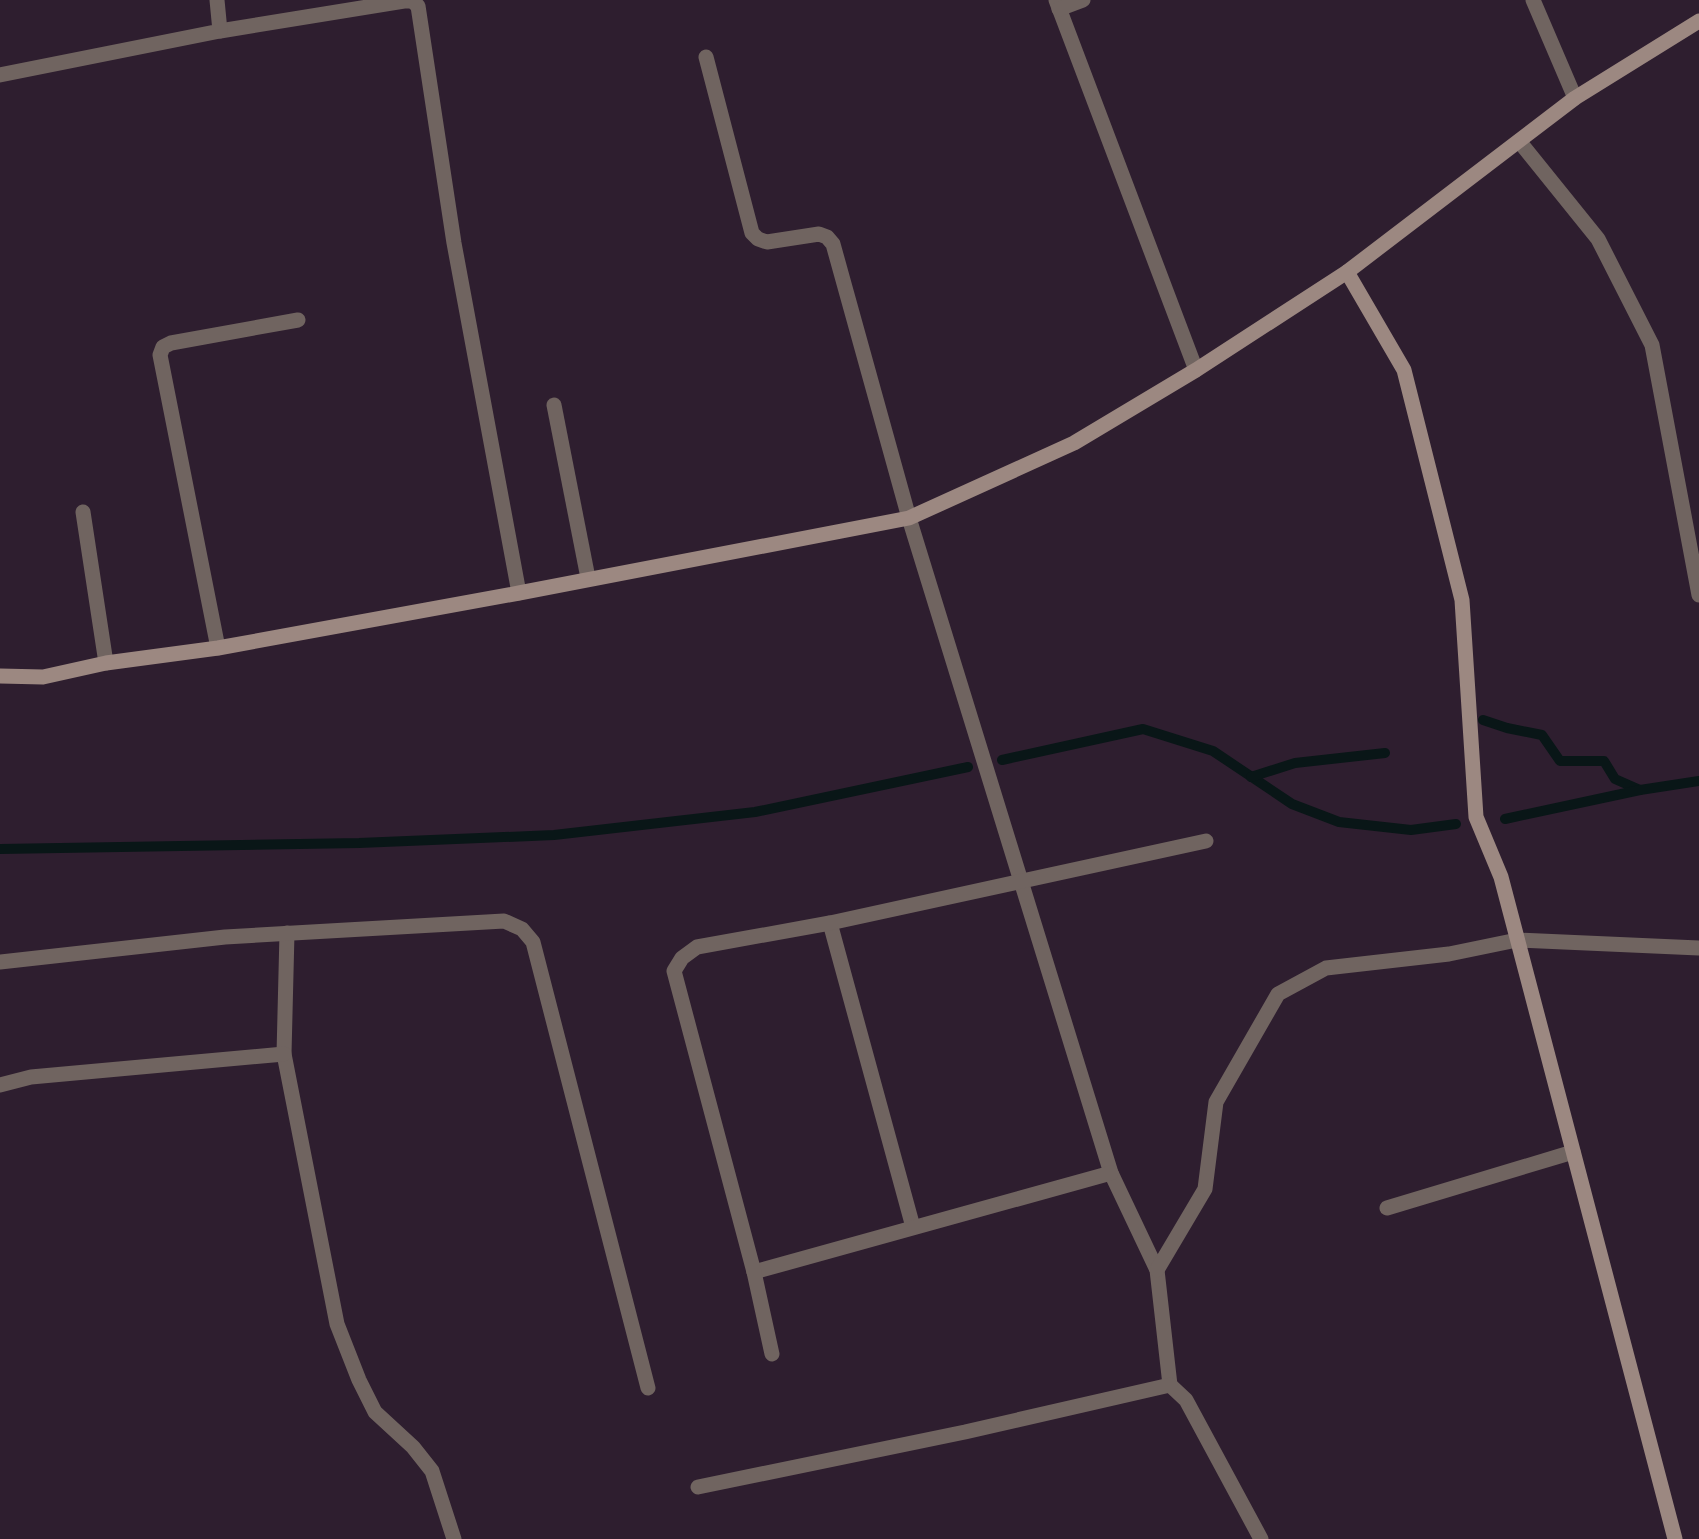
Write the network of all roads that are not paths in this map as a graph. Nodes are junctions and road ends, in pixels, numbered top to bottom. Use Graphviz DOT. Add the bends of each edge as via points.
graph roads {
  1 [pos="217,0"];
  2 [pos="1083,0"];
  3 [pos="1533,0"];
  4 [pos="1058,4"];
  5 [pos="1699,21"];
  6 [pos="220,31"];
  7 [pos="706,57"];
  8 [pos="0,75"];
  9 [pos="1575,98"];
  10 [pos="1519,141"];
  11 [pos="1347,272"];
  12 [pos="298,321"];
  13 [pos="1196,370"];
  14 [pos="554,405"];
  15 [pos="83,512"];
  16 [pos="909,518"];
  17 [pos="588,578"];
  18 [pos="519,593"];
  19 [pos="1699,595"];
  20 [pos="218,648"];
  21 [pos="106,663"];
  22 [pos="0,676"];
  23 [pos="1206,841"];
  24 [pos="1020,881"];
  25 [pos="830,923"];
  26 [pos="286,933"];
  27 [pos="1517,940"];
  28 [pos="1699,948"];
  29 [pos="0,962"];
  30 [pos="284,1054"];
  31 [pos="0,1085"];
  32 [pos="1573,1152"];
  33 [pos="1111,1173"];
  34 [pos="1387,1208"];
  35 [pos="913,1227"];
  36 [pos="1157,1270"];
  37 [pos="754,1272"];
  38 [pos="772,1354"];
  39 [pos="1170,1385"];
  40 [pos="648,1388"];
  41 [pos="698,1487"];
  42 [pos="454,1539"];
  43 [pos="1262,1539"];
  44 [pos="1675,1539"];
  1 -- 6 [label="street"];
  2 -- 4 [label="street"];
  3 -- 9 [label="street"];
  4 -- 13 [label="street"];
  5 -- 9 [label="street"];
  6 -- 8 [label="street"];
  6 -- 18 [label="street" via="404,1 418,6 454,243"];
  7 -- 16 [label="street" via="752,232 758,240 767,242 819,234 834,244"];
  9 -- 10 [label="street"];
  10 -- 11 [label="street"];
  10 -- 19 [label="street" via="1598,239 1652,345"];
  11 -- 13 [label="street"];
  11 -- 27 [label="street" via="1404,370 1462,600 1476,817 1501,878"];
  12 -- 20 [label="street" via="171,343 163,347 160,355"];
  13 -- 16 [label="street" via="1074,443"];
  14 -- 17 [label="street"];
  15 -- 21 [label="street"];
  16 -- 17 [label="street"];
  16 -- 24 [label="street"];
  17 -- 18 [label="street"];
  18 -- 20 [label="street"];
  20 -- 21 [label="street"];
  21 -- 22 [label="street" via="43,677"];
  23 -- 24 [label="street"];
  24 -- 25 [label="street"];
  24 -- 33 [label="street"];
  25 -- 35 [label="street"];
  25 -- 37 [label="street" via="697,947 682,958 674,971"];
  26 -- 29 [label="street"];
  26 -- 30 [label="street"];
  26 -- 40 [label="street" via="504,921 522,929 533,942"];
  27 -- 28 [label="street"];
  27 -- 32 [label="street"];
  27 -- 36 [label="street" via="1449,954 1326,968 1278,994 1216,1102 1205,1189"];
  30 -- 31 [label="street" via="31,1077"];
  30 -- 42 [label="street" via="337,1324 375,1412 413,1447 432,1471"];
  32 -- 34 [label="street"];
  32 -- 44 [label="street"];
  33 -- 35 [label="street"];
  33 -- 36 [label="street"];
  35 -- 37 [label="street"];
  36 -- 39 [label="street"];
  37 -- 38 [label="street"];
  39 -- 41 [label="street"];
  39 -- 43 [label="street" via="1186,1400"];
}
